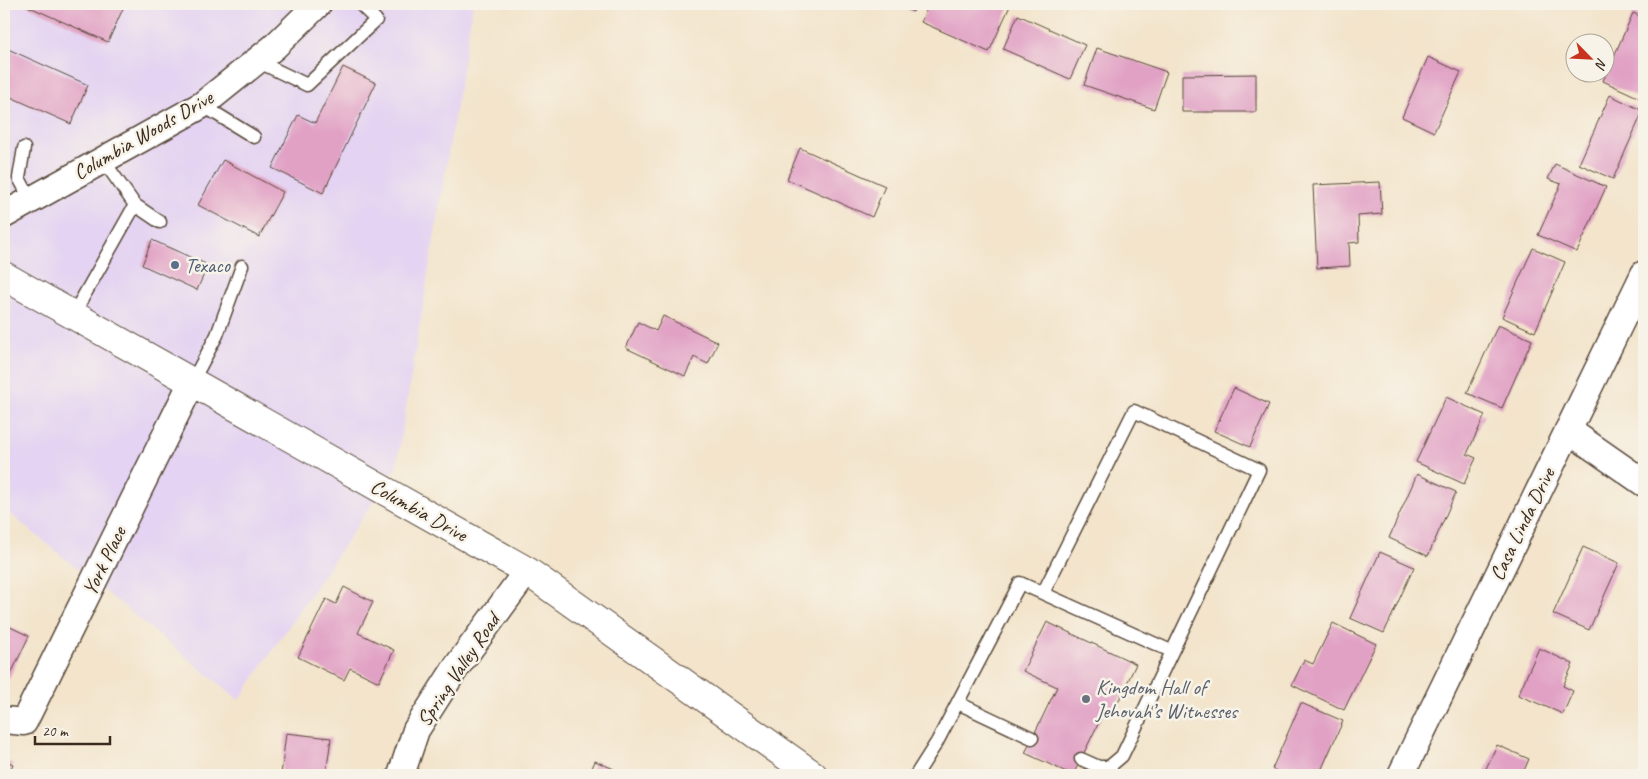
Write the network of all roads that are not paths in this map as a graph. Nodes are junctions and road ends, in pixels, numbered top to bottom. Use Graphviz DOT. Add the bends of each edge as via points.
graph roads {
  1 [pos="318,4"];
  2 [pos="360,4"];
  3 [pos="257,60"];
  4 [pos="202,105"];
  5 [pos="254,137"];
  6 [pos="24,148"];
  7 [pos="103,160"];
  8 [pos="31,200"];
  9 [pos="136,205"];
  10 [pos="4,215"];
  11 [pos="160,222"];
  12 [pos="242,266"];
  13 [pos="1644,274"];
  14 [pos="4,276"];
  15 [pos="73,315"];
  16 [pos="192,382"];
  17 [pos="1568,430"];
  18 [pos="1644,483"];
  19 [pos="527,570"];
  20 [pos="1043,593"];
  21 [pos="1171,651"];
  22 [pos="958,704"];
  23 [pos="4,720"];
  24 [pos="1032,738"];
  25 [pos="1081,760"];
  26 [pos="401,775"];
  27 [pos="813,775"];
  28 [pos="916,775"];
  29 [pos="1401,775"];
  1 -- 3 [label="street, Columbia Woods Drive"];
  2 -- 3 [label="lane" via="376,20 307,85"];
  3 -- 4 [label="street, Columbia Woods Drive"];
  4 -- 5 [label="lane"];
  4 -- 7 [label="street, Columbia Woods Drive"];
  6 -- 8 [label="lane" via="19,178"];
  7 -- 8 [label="street, Columbia Woods Drive"];
  7 -- 9 [label="lane"];
  8 -- 10 [label="street, Columbia Woods Drive"];
  9 -- 11 [label="lane"];
  9 -- 15 [label="lane"];
  12 -- 16 [label="lane" via="217,335"];
  13 -- 17 [label="street, Casa Linda Drive"];
  14 -- 15 [label="main road, Columbia Drive"];
  15 -- 16 [label="main road, Columbia Drive"];
  16 -- 19 [label="main road, Columbia Drive"];
  16 -- 23 [label="street, York Place" via="24,722"];
  17 -- 18 [label="street"];
  17 -- 29 [label="street, Casa Linda Drive"];
  19 -- 26 [label="street, Spring Valley Road" via="455,669 416,730"];
  19 -- 27 [label="main road, Columbia Drive"];
  20 -- 21 [label="lane"];
  20 -- 21 [label="lane" via="1134,411 1259,470"];
  20 -- 22 [label="lane" via="1020,583"];
  21 -- 25 [label="lane" via="1122,756 1109,767 1098,767"];
  22 -- 24 [label="lane"];
  22 -- 28 [label="lane"];
}
